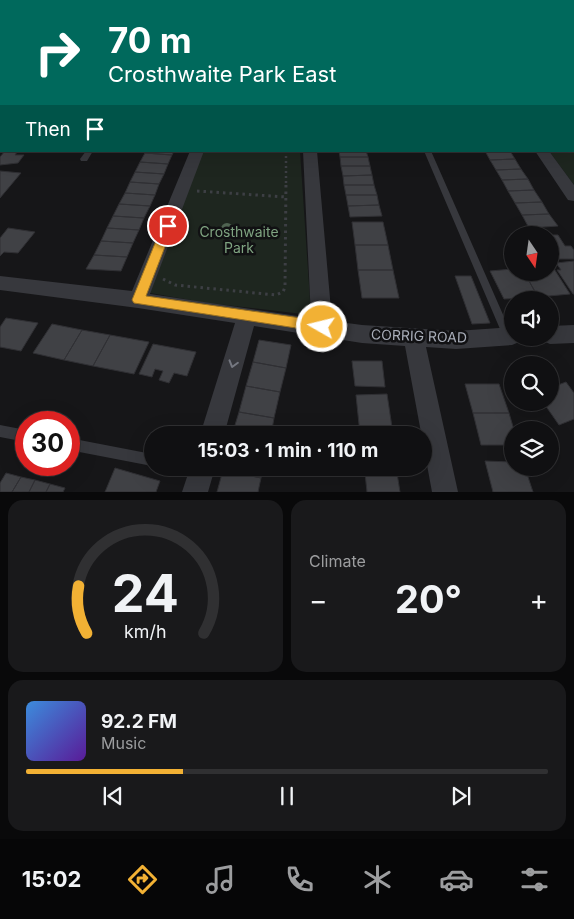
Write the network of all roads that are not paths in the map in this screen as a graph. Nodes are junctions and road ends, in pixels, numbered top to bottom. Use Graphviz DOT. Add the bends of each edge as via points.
graph roads {
  1 [pos="89,152"];
  2 [pos="197,152"];
  3 [pos="310,152"];
  4 [pos="427,152"];
  5 [pos="543,152"];
  6 [pos="84,159"];
  7 [pos="574,196"];
  8 [pos="0,283"];
  9 [pos="138,300"];
  10 [pos="247,317"];
  11 [pos="504,323"];
  12 [pos="322,327"];
  13 [pos="574,334"];
  14 [pos="559,335"];
  15 [pos="504,336"];
  16 [pos="414,338"];
  17 [pos="215,426"];
  18 [pos="0,431"];
  19 [pos="15,434"];
  20 [pos="80,446"];
  21 [pos="144,458"];
  22 [pos="445,492"];
  1 -- 6 [label="lane"];
  2 -- 9 [label="street"];
  3 -- 12 [label="street"];
  4 -- 11 [label="lane"];
  5 -- 7 [label="street"];
  8 -- 9 [label="street, CORRIG ROAD"];
  9 -- 10 [label="street, CORRIG ROAD"];
  10 -- 12 [label="street, CORRIG ROAD"];
  10 -- 17 [label="street, one-way"];
  12 -- 16 [label="street, CORRIG ROAD"];
  13 -- 14 [label="street"];
  15 -- 16 [label="street, CORRIG ROAD" via="456,340"];
  16 -- 22 [label="street"];
  18 -- 19 [label="lane"];
  20 -- 21 [label="lane"];
}
